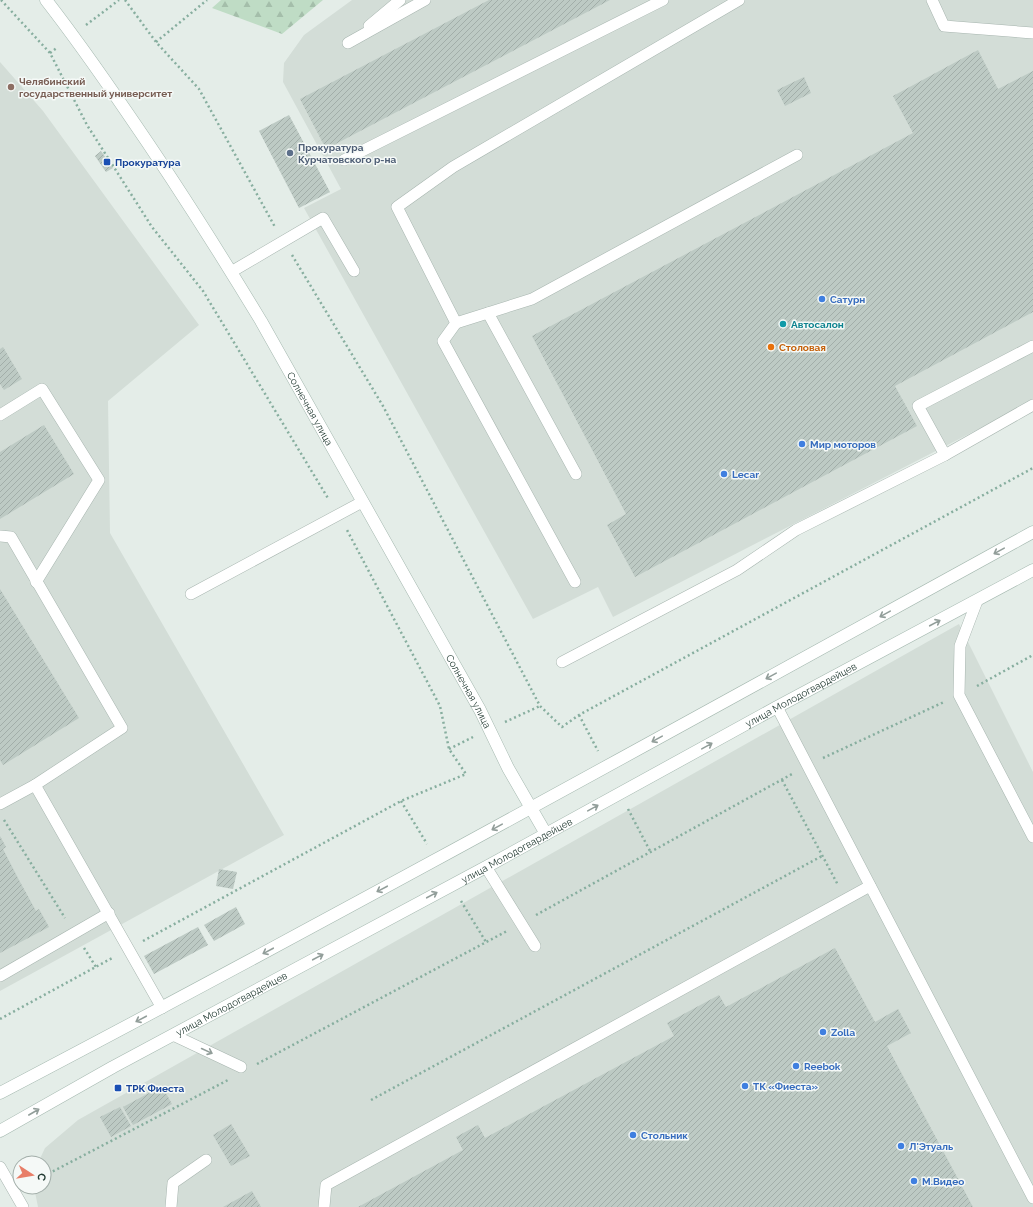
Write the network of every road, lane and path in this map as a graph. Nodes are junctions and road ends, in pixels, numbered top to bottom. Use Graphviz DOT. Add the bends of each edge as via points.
graph roads {
  1 [pos="1,0"];
  2 [pos="46,0"];
  3 [pos="207,0"];
  4 [pos="400,0"];
  5 [pos="425,0"];
  6 [pos="664,0"];
  7 [pos="932,0"];
  8 [pos="735,1"];
  9 [pos="1033,34"];
  10 [pos="156,42"];
  11 [pos="797,155"];
  12 [pos="344,160"];
  13 [pos="231,272"];
  14 [pos="354,272"];
  15 [pos="488,313"];
  16 [pos="456,323"];
  17 [pos="1033,346"];
  18 [pos="1033,405"];
  19 [pos="0,415"];
  20 [pos="945,455"];
  21 [pos="576,474"];
  22 [pos="362,502"];
  23 [pos="339,515"];
  24 [pos="1033,532"];
  25 [pos="0,536"];
  26 [pos="1033,570"];
  27 [pos="36,582"];
  28 [pos="575,582"];
  29 [pos="191,594"];
  30 [pos="977,601"];
  31 [pos="562,662"];
  32 [pos="778,707"];
  33 [pos="782,780"];
  34 [pos="35,785"];
  35 [pos="0,804"];
  36 [pos="531,808"];
  37 [pos="0,813"];
  38 [pos="546,834"];
  39 [pos="1033,837"];
  40 [pos="822,856"];
  41 [pos="486,867"];
  42 [pos="870,886"];
  43 [pos="846,899"];
  44 [pos="108,913"];
  45 [pos="74,933"];
  46 [pos="534,946"];
  47 [pos="129,949"];
  48 [pos="96,967"];
  49 [pos="0,976"];
  50 [pos="162,1008"];
  51 [pos="0,1019"];
  52 [pos="173,1035"];
  53 [pos="241,1067"];
  54 [pos="0,1093"];
  55 [pos="371,1100"];
  56 [pos="0,1131"];
  57 [pos="206,1160"];
  58 [pos="0,1167"];
  59 [pos="1033,1198"];
  60 [pos="22,1207"];
  61 [pos="171,1207"];
  62 [pos="324,1207"];
  1 -- 23 [label="path" via="50,53 87,125 152,227 203,291"];
  2 -- 13 [label="main road, Солнечная улица" via="74,35 162,162"];
  3 -- 10 [label="path"];
  4 -- 5 [label="lane" via="348,43"];
  6 -- 12 [label="lane"];
  7 -- 9 [label="lane" via="944,26"];
  8 -- 16 [label="lane" via="453,167 397,207"];
  11 -- 15 [label="lane" via="532,299"];
  13 -- 14 [label="lane" via="323,218"];
  13 -- 22 [label="main road, Солнечная улица"];
  15 -- 16 [label="lane"];
  15 -- 21 [label="lane"];
  16 -- 28 [label="lane" via="443,341"];
  17 -- 20 [label="lane" via="918,406"];
  18 -- 20 [label="lane"];
  19 -- 27 [label="lane" via="42,389 100,480"];
  20 -- 31 [label="lane" via="796,530 737,570"];
  22 -- 23 [label="lane"];
  22 -- 36 [label="main road, Солнечная улица" via="480,710"];
  23 -- 29 [label="lane"];
  23 -- 47 [label="path" via="440,706 449,749 466,774 401,801"];
  24 -- 36 [label="main road, one-way"];
  25 -- 27 [label="lane" via="11,537"];
  26 -- 30 [label="main road, улица Молодогвардейцев"];
  27 -- 34 [label="lane" via="122,728"];
  32 -- 30 [label="main road, улица Молодогвардейцев, one-way"];
  30 -- 39 [label="lane" via="960,646 959,696"];
  38 -- 32 [label="main road, улица Молодогвардейцев, one-way"];
  32 -- 42 [label="lane"];
  33 -- 40 [label="path"];
  34 -- 35 [label="lane"];
  34 -- 44 [label="lane"];
  36 -- 38 [label="main road, Солнечная улица"];
  36 -- 50 [label="main road, one-way"];
  37 -- 45 [label="path"];
  38 -- 41 [label="main road, улица Молодогвардейцев"];
  40 -- 43 [label="path"];
  40 -- 55 [label="path"];
  41 -- 46 [label="lane"];
  52 -- 41 [label="main road, улица Молодогвардейцев, one-way"];
  42 -- 43 [label="lane"];
  42 -- 59 [label="lane"];
  43 -- 62 [label="lane" via="326,1185"];
  44 -- 45 [label="lane"];
  44 -- 47 [label="lane"];
  45 -- 48 [label="path"];
  45 -- 49 [label="lane"];
  47 -- 48 [label="path"];
  47 -- 50 [label="lane"];
  48 -- 51 [label="path"];
  50 -- 54 [label="main road, one-way"];
  52 -- 53 [label="lane, one-way"];
  56 -- 52 [label="main road, улица Молодогвардейцев, one-way"];
  57 -- 61 [label="lane" via="173,1183"];
  58 -- 60 [label="lane"];
}
